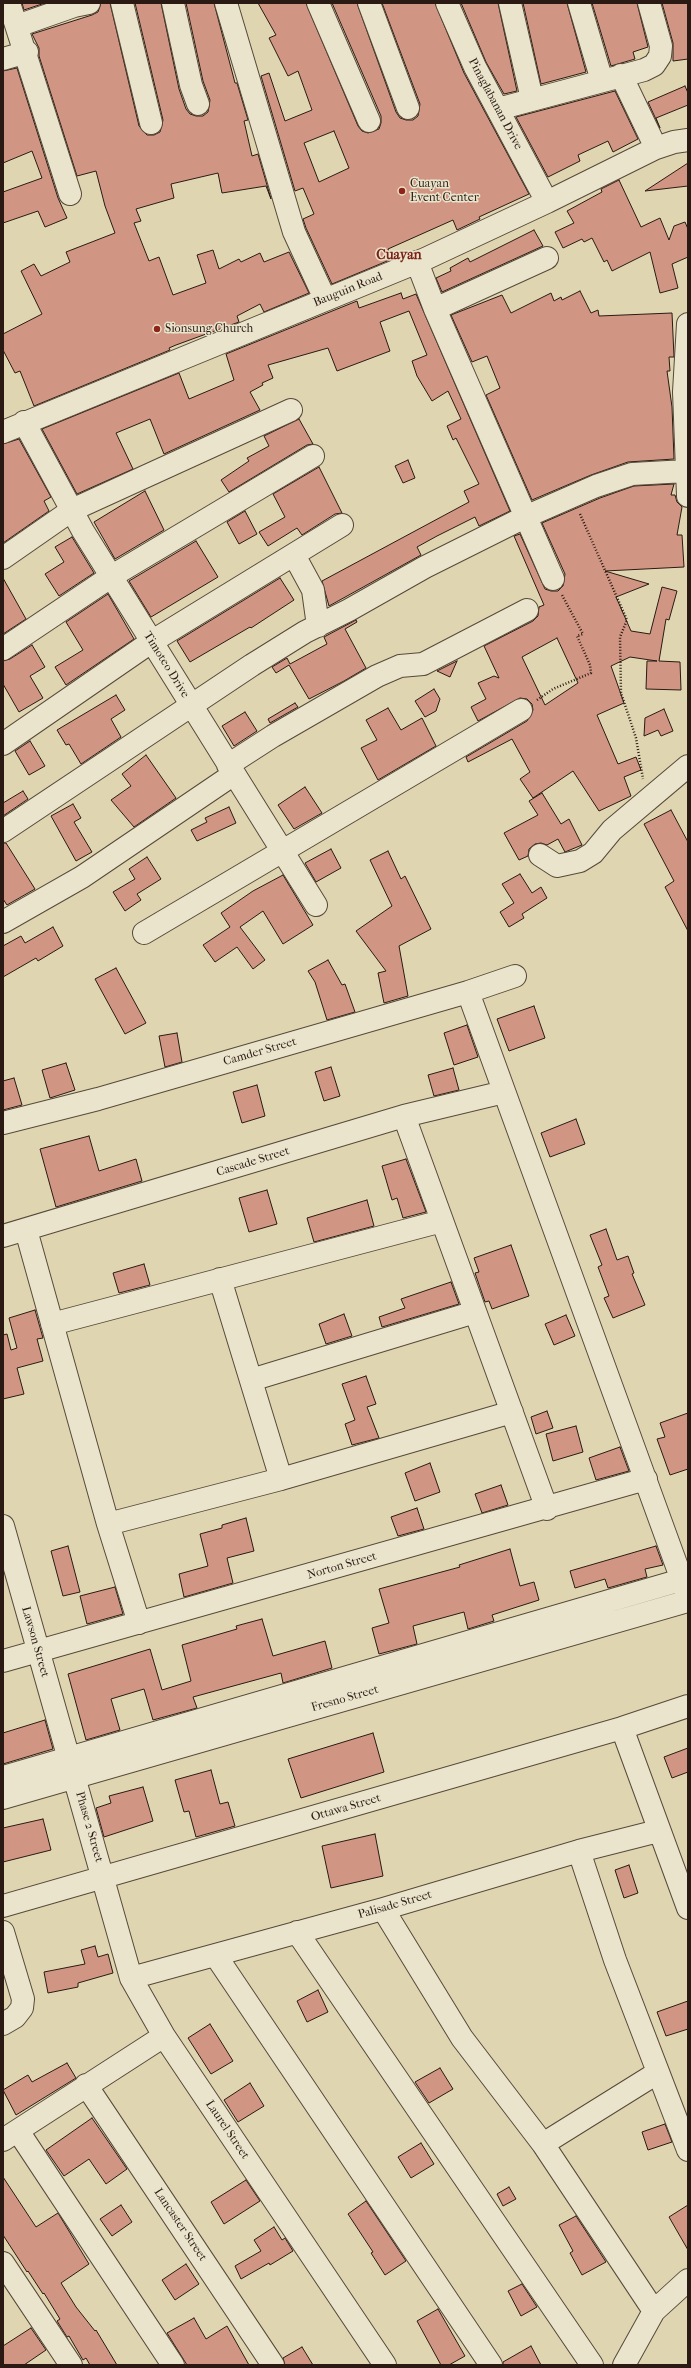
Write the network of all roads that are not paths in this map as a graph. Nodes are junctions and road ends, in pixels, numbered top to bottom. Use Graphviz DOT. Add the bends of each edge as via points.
graph roads {
  1 [pos="10,3"];
  2 [pos="89,3"];
  3 [pos="122,3"];
  4 [pos="173,3"];
  5 [pos="226,3"];
  6 [pos="318,3"];
  7 [pos="369,3"];
  8 [pos="447,3"];
  9 [pos="510,3"];
  10 [pos="579,3"];
  11 [pos="649,3"];
  12 [pos="17,26"];
  13 [pos="27,52"];
  14 [pos="3,59"];
  15 [pos="612,78"];
  16 [pos="532,99"];
  17 [pos="198,104"];
  18 [pos="408,108"];
  19 [pos="498,109"];
  20 [pos="369,121"];
  21 [pos="151,123"];
  22 [pos="688,140"];
  23 [pos="656,148"];
  24 [pos="70,194"];
  25 [pos="547,202"];
  26 [pos="547,258"];
  27 [pos="418,262"];
  28 [pos="325,299"];
  29 [pos="435,309"];
  30 [pos="688,324"];
  31 [pos="291,410"];
  32 [pos="24,422"];
  33 [pos="3,432"];
  34 [pos="313,456"];
  35 [pos="686,471"];
  36 [pos="688,496"];
  37 [pos="72,510"];
  38 [pos="525,516"];
  39 [pos="342,525"];
  40 [pos="294,555"];
  41 [pos="3,558"];
  42 [pos="112,576"];
  43 [pos="553,579"];
  44 [pos="527,610"];
  45 [pos="318,626"];
  46 [pos="152,642"];
  47 [pos="3,649"];
  48 [pos="190,705"];
  49 [pos="521,710"];
  50 [pos="3,744"];
  51 [pos="688,766"];
  52 [pos="231,770"];
  53 [pos="3,831"];
  54 [pos="282,852"];
  55 [pos="540,855"];
  56 [pos="316,905"];
  57 [pos="3,922"];
  58 [pos="144,933"];
  59 [pos="515,976"];
  60 [pos="468,992"];
  61 [pos="504,1092"];
  62 [pos="404,1116"];
  63 [pos="3,1123"];
  64 [pos="442,1221"];
  65 [pos="26,1230"];
  66 [pos="3,1236"];
  67 [pos="220,1279"];
  68 [pos="475,1312"];
  69 [pos="52,1324"];
  70 [pos="251,1380"];
  71 [pos="512,1412"];
  72 [pos="281,1479"];
  73 [pos="646,1479"];
  74 [pos="546,1509"];
  75 [pos="108,1524"];
  76 [pos="3,1526"];
  77 [pos="686,1585"];
  78 [pos="688,1601"];
  79 [pos="139,1623"];
  80 [pos="37,1652"];
  81 [pos="3,1660"];
  82 [pos="688,1706"];
  83 [pos="622,1728"];
  84 [pos="72,1767"];
  85 [pos="3,1777"];
  86 [pos="3,1798"];
  87 [pos="658,1830"];
  88 [pos="579,1851"];
  89 [pos="104,1878"];
  90 [pos="3,1906"];
  91 [pos="688,1908"];
  92 [pos="383,1909"];
  93 [pos="3,1932"];
  94 [pos="297,1932"];
  95 [pos="216,1956"];
  96 [pos="131,1978"];
  97 [pos="3,2024"];
  98 [pos="164,2036"];
  99 [pos="657,2073"];
  100 [pos="86,2085"];
  101 [pos="11,2136"];
  102 [pos="543,2144"];
  103 [pos="688,2150"];
  104 [pos="3,2263"];
  105 [pos="688,2280"];
  106 [pos="654,2311"];
  107 [pos="71,2365"];
  108 [pos="173,2365"];
  109 [pos="273,2365"];
  110 [pos="385,2365"];
  111 [pos="491,2365"];
  112 [pos="592,2365"];
  113 [pos="624,2365"];
  1 -- 12 [label="street"];
  2 -- 12 [label="street"];
  3 -- 21 [label="street"];
  4 -- 17 [label="street" via="191,85"];
  5 -- 28 [label="street" via="294,232"];
  6 -- 20 [label="street"];
  7 -- 18 [label="street"];
  8 -- 19 [label="street, Pinaglabanan Drive" via="475,67"];
  9 -- 16 [label="street"];
  10 -- 15 [label="street"];
  11 -- 15 [label="street" via="660,36 660,56 654,65"];
  12 -- 13 [label="street"];
  13 -- 14 [label="street"];
  13 -- 24 [label="street"];
  15 -- 16 [label="street"];
  15 -- 23 [label="street"];
  16 -- 19 [label="street"];
  19 -- 25 [label="street, Pinaglabanan Drive"];
  22 -- 23 [label="street, Bauguin Road"];
  23 -- 25 [label="street, Bauguin Road"];
  25 -- 27 [label="street, Bauguin Road"];
  26 -- 29 [label="street"];
  27 -- 28 [label="street, Bauguin Road"];
  27 -- 29 [label="street"];
  28 -- 32 [label="street, Bauguin Road"];
  29 -- 38 [label="street"];
  30 -- 35 [label="street" via="684,392"];
  31 -- 37 [label="street"];
  32 -- 33 [label="street, Bauguin Road"];
  32 -- 37 [label="street, Timoteo Drive"];
  34 -- 42 [label="street"];
  35 -- 36 [label="street"];
  35 -- 38 [label="street" via="632,474"];
  37 -- 41 [label="street"];
  37 -- 42 [label="street, Timoteo Drive"];
  38 -- 43 [label="street"];
  38 -- 45 [label="street" via="424,567"];
  39 -- 40 [label="street"];
  40 -- 45 [label="street" via="313,590"];
  40 -- 46 [label="street"];
  42 -- 46 [label="street, Timoteo Drive"];
  42 -- 47 [label="street"];
  44 -- 52 [label="street" via="423,664 400,666 377,676 273,736"];
  45 -- 48 [label="street"];
  46 -- 48 [label="street, Timoteo Drive"];
  46 -- 50 [label="street"];
  48 -- 52 [label="street, Timoteo Drive"];
  48 -- 53 [label="street"];
  49 -- 54 [label="street"];
  51 -- 55 [label="street" via="612,830 593,852 580,861 557,866"];
  52 -- 54 [label="street, Timoteo Drive"];
  52 -- 57 [label="street" via="82,877"];
  54 -- 56 [label="street, Timoteo Drive"];
  54 -- 58 [label="street"];
  59 -- 60 [label="street, Camder Street"];
  60 -- 61 [label="street"];
  60 -- 63 [label="street, Camder Street" via="98,1099"];
  61 -- 62 [label="street, Cascade Street"];
  61 -- 73 [label="street"];
  62 -- 64 [label="street"];
  62 -- 65 [label="street, Cascade Street"];
  64 -- 67 [label="street"];
  64 -- 68 [label="street"];
  65 -- 66 [label="street, Cascade Street"];
  65 -- 69 [label="street"];
  67 -- 69 [label="street"];
  67 -- 70 [label="street"];
  68 -- 70 [label="street"];
  68 -- 71 [label="street"];
  69 -- 75 [label="street"];
  70 -- 72 [label="street"];
  71 -- 72 [label="street"];
  71 -- 74 [label="street"];
  72 -- 75 [label="street"];
  73 -- 74 [label="street, Norton Street"];
  73 -- 77 [label="street"];
  74 -- 79 [label="street, Norton Street"];
  75 -- 79 [label="street"];
  76 -- 80 [label="street, Lawson Street"];
  77 -- 84 [label="street, Fresno Street"];
  78 -- 84 [label="street, Fresno Street"];
  79 -- 80 [label="street, Norton Street"];
  80 -- 81 [label="street, Norton Street"];
  80 -- 84 [label="street, Lawson Street"];
  82 -- 83 [label="street, Ottawa Street"];
  83 -- 87 [label="street"];
  83 -- 89 [label="street, Ottawa Street"];
  84 -- 85 [label="street, Fresno Street"];
  84 -- 86 [label="street, Fresno Street"];
  84 -- 89 [label="street, Phase 2 Street"];
  87 -- 88 [label="street, Palisade Street"];
  87 -- 91 [label="street"];
  88 -- 92 [label="street, Palisade Street"];
  88 -- 99 [label="street" via="615,1960"];
  89 -- 90 [label="street, Ottawa Street"];
  89 -- 96 [label="street, Laurel Street"];
  92 -- 94 [label="street, Palisade Street"];
  92 -- 102 [label="street" via="462,2038"];
  93 -- 97 [label="street" via="23,1999 22,2008"];
  94 -- 95 [label="street, Palisade Street"];
  94 -- 112 [label="street"];
  95 -- 96 [label="street, Palisade Street"];
  95 -- 111 [label="street"];
  96 -- 98 [label="street, Laurel Street"];
  98 -- 100 [label="street"];
  98 -- 110 [label="street, Laurel Street"];
  99 -- 102 [label="street"];
  99 -- 103 [label="street"];
  100 -- 101 [label="street"];
  100 -- 109 [label="street, Lancaster Street"];
  101 -- 108 [label="street"];
  102 -- 106 [label="street"];
  104 -- 107 [label="street"];
  105 -- 106 [label="street"];
  106 -- 113 [label="street"];
}
